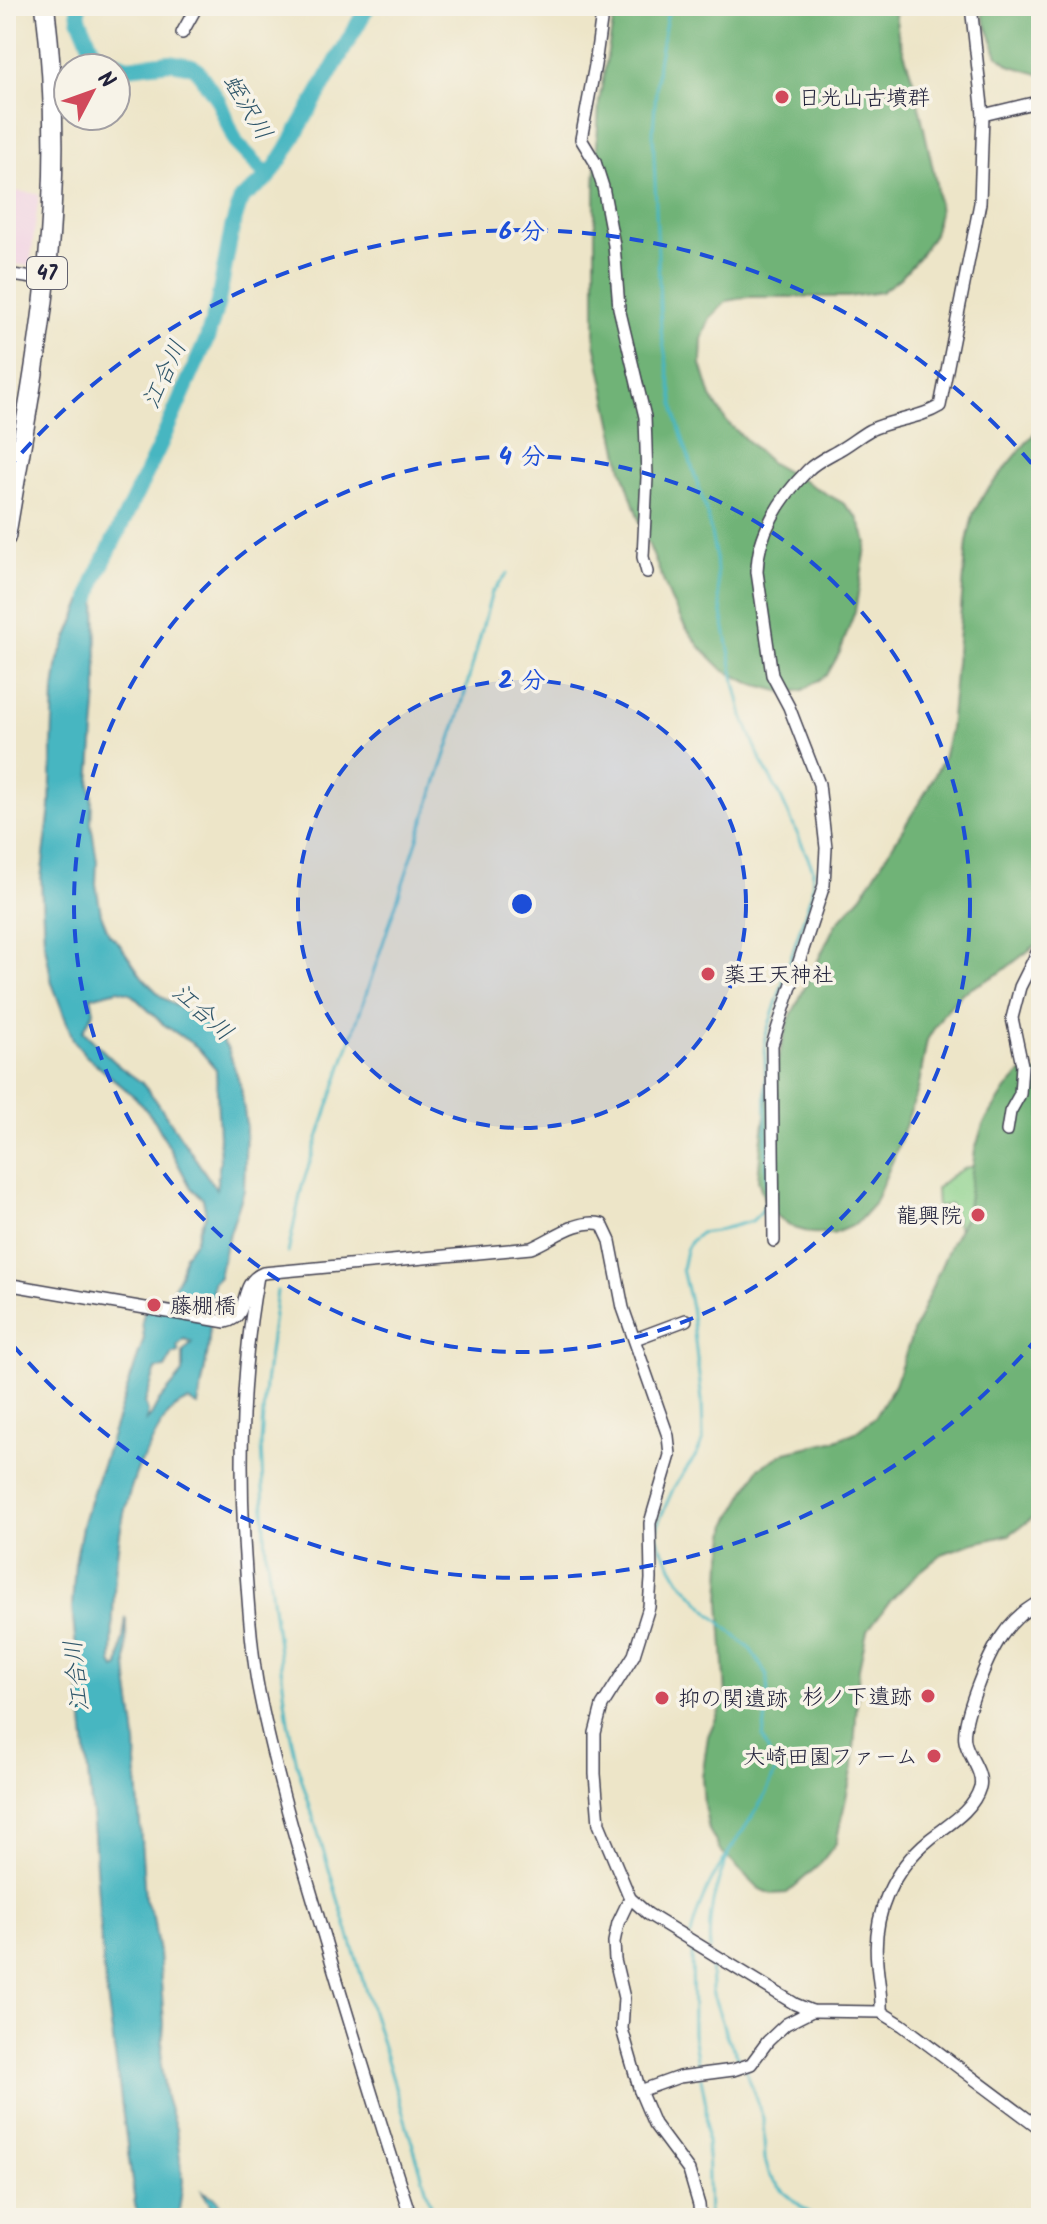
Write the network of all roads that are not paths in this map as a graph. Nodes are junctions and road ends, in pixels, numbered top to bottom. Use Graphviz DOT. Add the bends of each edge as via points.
graph roads {
  1 [pos="45,6"];
  2 [pos="197,6"];
  3 [pos="603,6"];
  4 [pos="971,6"];
  5 [pos="182,33"];
  6 [pos="1041,101"];
  7 [pos="983,115"];
  8 [pos="6,274"];
  9 [pos="46,280"];
  10 [pos="6,537"];
  11 [pos="647,572"];
  12 [pos="1041,945"];
  13 [pos="1007,1131"];
  14 [pos="774,1241"];
  15 [pos="258,1275"];
  16 [pos="6,1284"];
  17 [pos="686,1320"];
  18 [pos="635,1339"];
  19 [pos="1041,1601"];
  20 [pos="630,1898"];
  21 [pos="812,2011"];
  22 [pos="881,2012"];
  23 [pos="640,2091"];
  24 [pos="1041,2129"];
  25 [pos="411,2218"];
  26 [pos="700,2218"];
  1 -- 9 [label="highway, 47" via="54,121"];
  2 -- 5 [label="street"];
  3 -- 11 [label="street" via="581,139 603,187 619,308 645,417"];
  4 -- 7 [label="street"];
  6 -- 7 [label="street"];
  7 -- 14 [label="street" via="980,203 940,406 871,430 810,468 764,531 757,556 772,675 819,784 826,848 824,885 772,1045"];
  8 -- 9 [label="street"];
  9 -- 10 [label="highway, 47"];
  12 -- 13 [label="street" via="1020,987 1012,1018 1022,1065 1020,1094"];
  15 -- 16 [label="street" via="247,1287 240,1315 226,1322"];
  15 -- 18 [label="street" via="531,1248 595,1222 602,1224 610,1241"];
  15 -- 25 [label="street" via="242,1410 242,1498 258,1684 282,1796"];
  17 -- 18 [label="street"];
  18 -- 20 [label="street" via="670,1455 650,1523 649,1607 634,1655 602,1706 595,1733 599,1824"];
  19 -- 22 [label="street" via="1001,1637 967,1716 965,1743 980,1787 962,1815 905,1862 885,1899 876,1961"];
  20 -- 21 [label="street" via="686,1938"];
  20 -- 23 [label="street" via="614,1942 624,1998 622,2029"];
  21 -- 22 [label="street"];
  21 -- 23 [label="street" via="786,2024 744,2066 679,2077"];
  22 -- 24 [label="street"];
  23 -- 26 [label="street" via="654,2124 689,2171"];
}
